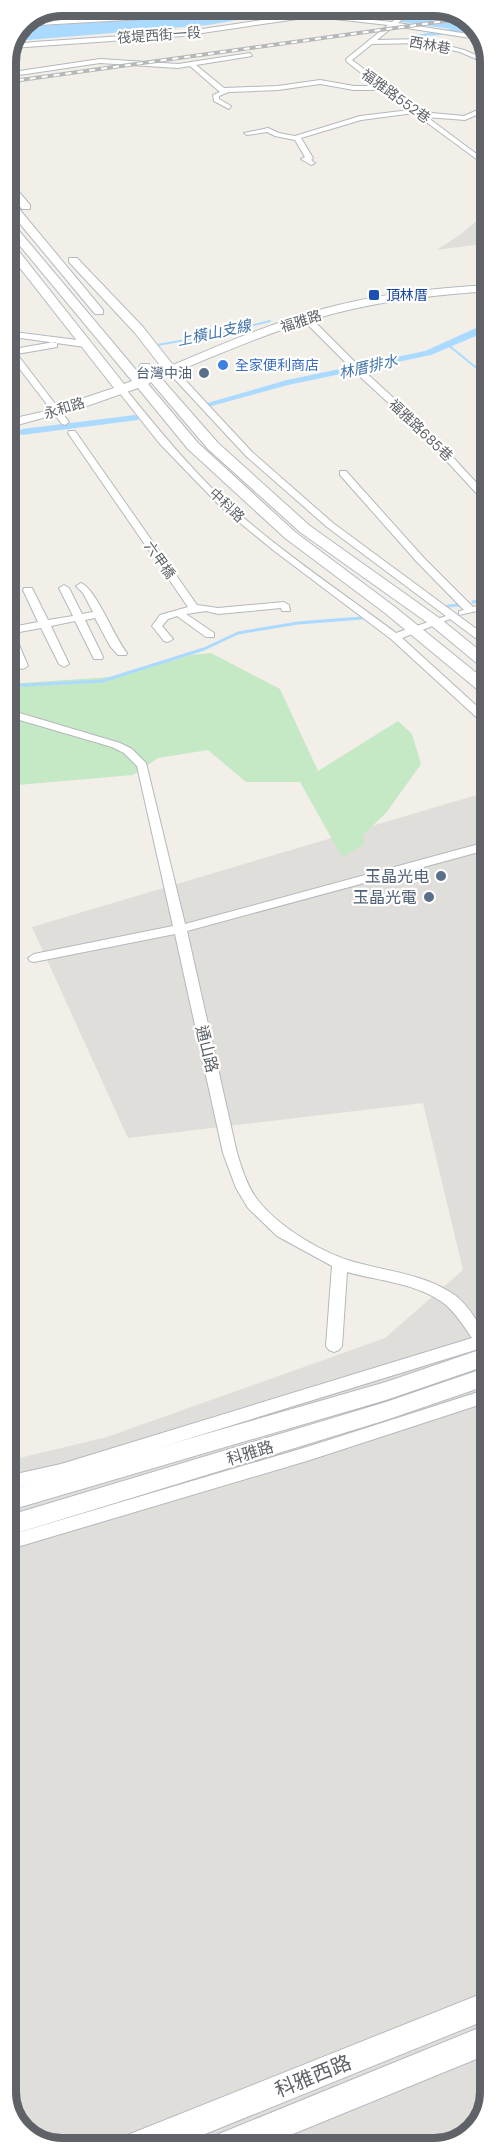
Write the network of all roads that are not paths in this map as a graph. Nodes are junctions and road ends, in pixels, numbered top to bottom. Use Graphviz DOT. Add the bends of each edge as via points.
graph roads {
  1 [pos="143,17"];
  2 [pos="295,17"];
  3 [pos="295,17"];
  4 [pos="334,17"];
  5 [pos="334,17"];
  6 [pos="400,17"];
  7 [pos="39,23"];
  8 [pos="392,23"];
  9 [pos="472,36"];
  10 [pos="368,42"];
  11 [pos="20,45"];
  12 [pos="250,54"];
  13 [pos="480,59"];
  14 [pos="190,63"];
  15 [pos="17,73"];
  16 [pos="387,88"];
  17 [pos="226,90"];
  18 [pos="229,107"];
  19 [pos="480,111"];
  20 [pos="420,113"];
  21 [pos="247,133"];
  22 [pos="295,138"];
  23 [pos="480,159"];
  24 [pos="311,163"];
  25 [pos="17,206"];
  26 [pos="17,209"];
  27 [pos="17,234"];
  28 [pos="53,237"];
  29 [pos="68,255"];
  30 [pos="17,256"];
  31 [pos="480,289"];
  32 [pos="306,318"];
  33 [pos="109,324"];
  34 [pos="17,335"];
  35 [pos="68,343"];
  36 [pos="85,344"];
  37 [pos="17,348"];
  38 [pos="17,359"];
  39 [pos="139,360"];
  40 [pos="171,370"];
  41 [pos="147,380"];
  42 [pos="121,389"];
  43 [pos="61,417"];
  44 [pos="17,423"];
  45 [pos="72,433"];
  46 [pos="343,473"];
  47 [pos="480,492"];
  48 [pos="81,586"];
  49 [pos="64,588"];
  50 [pos="28,590"];
  51 [pos="194,608"];
  52 [pos="480,608"];
  53 [pos="286,609"];
  54 [pos="470,610"];
  55 [pos="177,612"];
  56 [pos="99,614"];
  57 [pos="455,616"];
  58 [pos="79,617"];
  59 [pos="437,623"];
  60 [pos="44,624"];
  61 [pos="17,628"];
  62 [pos="415,630"];
  63 [pos="210,635"];
  64 [pos="480,636"];
  65 [pos="395,637"];
  66 [pos="168,639"];
  67 [pos="17,652"];
  68 [pos="122,652"];
  69 [pos="98,657"];
  70 [pos="480,659"];
  71 [pos="64,664"];
  72 [pos="23,666"];
  73 [pos="480,684"];
  74 [pos="17,715"];
  75 [pos="480,715"];
  76 [pos="480,848"];
  77 [pos="178,929"];
  78 [pos="34,958"];
  79 [pos="340,1264"];
  80 [pos="480,1342"];
  81 [pos="334,1346"];
  82 [pos="480,1357"];
  83 [pos="480,1358"];
  84 [pos="480,1359"];
  85 [pos="480,1398"];
  86 [pos="17,1481"];
  87 [pos="17,1498"];
  88 [pos="17,1523"];
  89 [pos="17,1540"];
  90 [pos="480,2008"];
  91 [pos="480,2043"];
  92 [pos="160,2137"];
  93 [pos="248,2138"];
  1 -- 7 [label="street"];
  2 -- 5 [label="street, 筏堤西街一段"];
  3 -- 11 [label="street, 筏堤西街一段" via="161,37"];
  4 -- 8 [label="street, 筏堤西街一段"];
  6 -- 8 [label="street, 福雅路552巷"];
  8 -- 9 [label="street, 筏堤西街一段"];
  8 -- 10 [label="street, 福雅路552巷"];
  10 -- 13 [label="street, 西林巷" via="422,41"];
  10 -- 16 [label="street, 福雅路552巷" via="349,61"];
  12 -- 14 [label="street"];
  14 -- 15 [label="street" via="167,66 100,61"];
  14 -- 17 [label="street"];
  16 -- 17 [label="street" via="320,82"];
  16 -- 20 [label="street, 福雅路552巷"];
  17 -- 18 [label="street" via="217,94 216,100"];
  19 -- 20 [label="street" via="465,118"];
  20 -- 22 [label="street" via="360,118"];
  20 -- 23 [label="street, 福雅路552巷"];
  21 -- 22 [label="street" via="268,130"];
  22 -- 24 [label="street"];
  25 -- 28 [label="street"];
  26 -- 33 [label="street"];
  27 -- 41 [label="street, 中科路"];
  29 -- 40 [label="street"];
  30 -- 36 [label="street, 中科路"];
  31 -- 32 [label="street, 福雅路" via="363,304"];
  32 -- 40 [label="street, 福雅路"];
  32 -- 47 [label="street, 福雅路685巷" via="421,428"];
  34 -- 35 [label="street"];
  35 -- 36 [label="street"];
  35 -- 37 [label="street"];
  36 -- 42 [label="street, 中科路"];
  38 -- 43 [label="street"];
  39 -- 41 [label="street, 中科路"];
  40 -- 41 [label="street, 福雅路"];
  40 -- 57 [label="street" via="249,454 330,525"];
  41 -- 42 [label="street, 福雅路"];
  41 -- 59 [label="street, 中科路" via="305,529"];
  41 -- 62 [label="street, 中科路" via="193,446 246,497"];
  42 -- 43 [label="street, 永和路"];
  42 -- 65 [label="street, 中科路" via="163,442 225,506"];
  43 -- 44 [label="street, 永和路"];
  45 -- 51 [label="street, 六甲橋"];
  46 -- 54 [label="street" via="431,574"];
  48 -- 56 [label="street"];
  49 -- 58 [label="street"];
  50 -- 60 [label="street"];
  51 -- 53 [label="street" via="284,605"];
  51 -- 55 [label="street"];
  52 -- 54 [label="street"];
  54 -- 57 [label="street"];
  55 -- 63 [label="street"];
  55 -- 66 [label="street" via="164,617 157,626"];
  56 -- 58 [label="street"];
  56 -- 68 [label="street"];
  57 -- 59 [label="street"];
  57 -- 64 [label="street"];
  58 -- 60 [label="street"];
  58 -- 69 [label="street"];
  59 -- 62 [label="street"];
  59 -- 70 [label="street, 中科路"];
  60 -- 61 [label="street"];
  60 -- 71 [label="street"];
  62 -- 65 [label="street"];
  62 -- 73 [label="street, 中科路"];
  65 -- 75 [label="street, 中科路"];
  67 -- 72 [label="street"];
  74 -- 77 [label="street, 通山路" via="116,746 128,751 142,765"];
  76 -- 77 [label="street"];
  77 -- 78 [label="street"];
  77 -- 79 [label="street, 通山路" via="222,1108 231,1162 242,1188 256,1208 287,1235"];
  79 -- 80 [label="street, 通山路" via="445,1296 458,1307"];
  79 -- 81 [label="street"];
  82 -- 86 [label="street"];
  83 -- 87 [label="street, 科雅路" via="386,1391"];
  84 -- 88 [label="street, 科雅路" via="386,1411"];
  85 -- 89 [label="street, 科雅路"];
  90 -- 92 [label="street, 科雅西路"];
  91 -- 93 [label="street, 科雅西路"];
}
